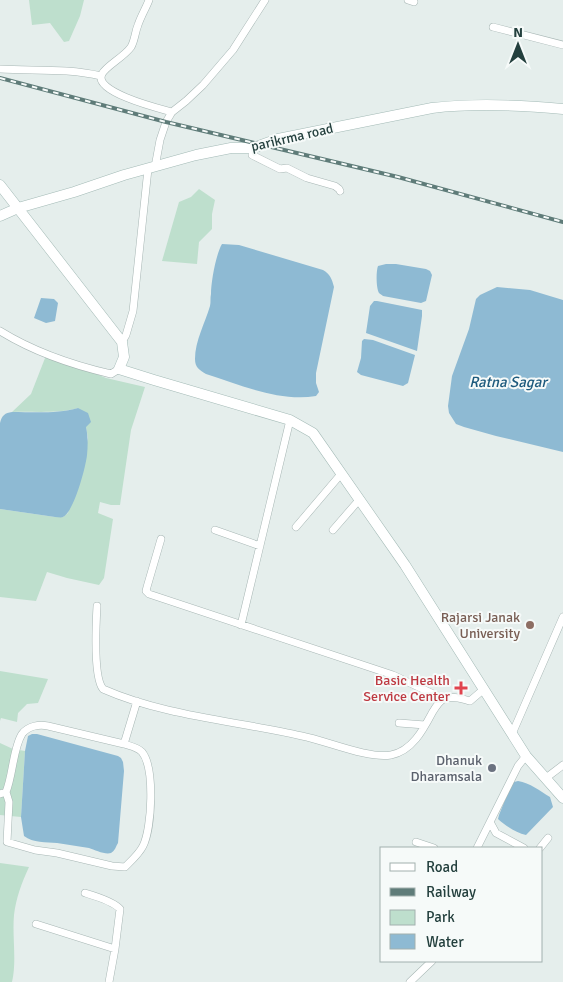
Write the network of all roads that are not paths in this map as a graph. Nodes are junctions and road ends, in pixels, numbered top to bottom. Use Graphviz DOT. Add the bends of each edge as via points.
graph roads {
  1 [pos="149,0"];
  2 [pos="265,0"];
  3 [pos="493,27"];
  4 [pos="563,45"];
  5 [pos="0,69"];
  6 [pos="101,76"];
  7 [pos="563,109"];
  8 [pos="172,112"];
  9 [pos="253,148"];
  10 [pos="151,168"];
  11 [pos="0,185"];
  12 [pos="340,191"];
  13 [pos="18,208"];
  14 [pos="0,216"];
  15 [pos="0,331"];
  16 [pos="122,342"];
  17 [pos="119,369"];
  18 [pos="290,420"];
  19 [pos="342,474"];
  20 [pos="359,500"];
  21 [pos="296,527"];
  22 [pos="215,530"];
  23 [pos="333,530"];
  24 [pos="161,539"];
  25 [pos="260,546"];
  26 [pos="97,606"];
  27 [pos="563,617"];
  28 [pos="241,625"];
  29 [pos="484,689"];
  30 [pos="444,699"];
  31 [pos="137,702"];
  32 [pos="399,723"];
  33 [pos="425,726"];
  34 [pos="512,734"];
  35 [pos="124,744"];
  36 [pos="526,756"];
  37 [pos="563,765"];
  38 [pos="546,778"];
  39 [pos="3,793"];
  40 [pos="563,798"];
  41 [pos="490,822"];
  42 [pos="548,838"];
  43 [pos="416,842"];
  44 [pos="431,847"];
  45 [pos="478,847"];
  46 [pos="522,847"];
  47 [pos="541,847"];
  48 [pos="85,893"];
  49 [pos="36,924"];
  50 [pos="115,949"];
  51 [pos="431,962"];
  52 [pos="109,982"];
  53 [pos="410,982"];
  1 -- 6 [label="street" via="131,47"];
  2 -- 8 [label="street" via="233,50"];
  3 -- 4 [label="street"];
  5 -- 6 [label="street"];
  6 -- 8 [label="street" via="108,88 122,96"];
  7 -- 9 [label="main road, parikrma road" via="457,105 432,108 278,139"];
  8 -- 10 [label="street"];
  9 -- 10 [label="main road, parikrma road" via="231,148"];
  9 -- 12 [label="street" via="252,155 280,169 287,168 335,186"];
  10 -- 13 [label="main road, parikrma road"];
  10 -- 16 [label="street" via="134,299"];
  11 -- 13 [label="main road"];
  13 -- 14 [label="main road, parikrma road"];
  13 -- 16 [label="main road"];
  15 -- 17 [label="street" via="24,345 71,364 110,374"];
  16 -- 17 [label="main road" via="124,357"];
  17 -- 18 [label="main road"];
  18 -- 19 [label="main road" via="313,433"];
  18 -- 25 [label="street"];
  19 -- 20 [label="main road"];
  19 -- 21 [label="street"];
  20 -- 23 [label="street"];
  20 -- 29 [label="main road"];
  22 -- 25 [label="street"];
  24 -- 28 [label="street" via="147,592"];
  25 -- 28 [label="street"];
  26 -- 31 [label="street" via="96,647 100,686"];
  27 -- 34 [label="street"];
  28 -- 30 [label="street" via="393,675"];
  29 -- 30 [label="street" via="470,701 454,697"];
  29 -- 34 [label="main road"];
  30 -- 33 [label="street"];
  31 -- 33 [label="street" via="316,739 378,756 393,755 408,747"];
  31 -- 35 [label="street"];
  32 -- 33 [label="street"];
  34 -- 36 [label="main road"];
  35 -- 39 [label="street" via="36,725 23,733 10,784"];
  35 -- 39 [label="street" via="138,748 144,756 151,793 143,846 125,866 112,866 8,842 10,802"];
  36 -- 38 [label="main road"];
  36 -- 41 [label="street"];
  37 -- 38 [label="street"];
  38 -- 40 [label="main road"];
  41 -- 45 [label="street"];
  41 -- 46 [label="street" via="496,833"];
  42 -- 47 [label="street"];
  43 -- 44 [label="street"];
  48 -- 50 [label="street" via="120,909"];
  49 -- 50 [label="street"];
  50 -- 52 [label="street"];
  51 -- 53 [label="street"];
}
